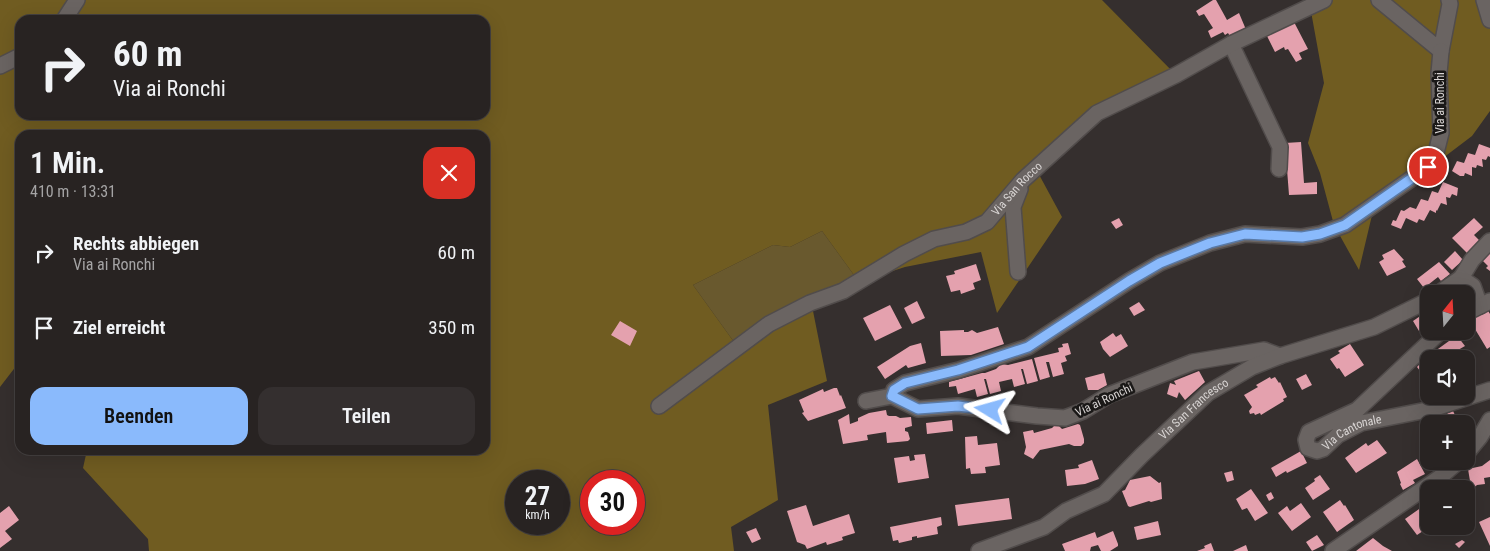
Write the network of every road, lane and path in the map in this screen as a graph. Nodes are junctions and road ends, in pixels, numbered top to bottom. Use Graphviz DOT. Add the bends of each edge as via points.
graph roads {
  1 [pos="78,0"];
  2 [pos="1324,0"];
  3 [pos="1379,0"];
  4 [pos="1449,0"];
  5 [pos="1484,0"];
  6 [pos="68,15"];
  7 [pos="1490,20"];
  8 [pos="1231,44"];
  9 [pos="1441,51"];
  10 [pos="15,58"];
  11 [pos="0,66"];
  12 [pos="1279,169"];
  13 [pos="1023,180"];
  14 [pos="1490,240"];
  15 [pos="1018,272"];
  16 [pos="1461,278"];
  17 [pos="1451,285"];
  18 [pos="1420,304"];
  19 [pos="1479,307"];
  20 [pos="1431,340"];
  21 [pos="1280,356"];
  22 [pos="1490,390"];
  23 [pos="892,396"];
  24 [pos="866,401"];
  25 [pos="659,406"];
  26 [pos="1490,420"];
  27 [pos="1475,443"];
  28 [pos="1448,470"];
  29 [pos="979,551"];
  30 [pos="1333,551"];
  1 -- 6 [label="street"];
  2 -- 8 [label="street, Via San Rocco"];
  3 -- 9 [label="street"];
  4 -- 9 [label="street"];
  5 -- 7 [label="street"];
  8 -- 12 [label="street" via="1280,147"];
  8 -- 13 [label="street, Via San Rocco" via="1097,113"];
  9 -- 23 [label="street, Via ai Ronchi" via="1441,133 1436,153 1428,167 1345,225 1302,237 1245,234 1210,243 1160,263 1028,347 905,383 894,390"];
  10 -- 11 [label="street"];
  13 -- 15 [label="street" via="1013,207"];
  13 -- 25 [label="street, Via San Rocco" via="987,222 966,232 934,239 843,292 810,303 769,324"];
  14 -- 16 [label="street"];
  16 -- 17 [label="street"];
  16 -- 19 [label="street" via="1473,286"];
  18 -- 21 [label="street, Via San Francesco" via="1374,327"];
  20 -- 22 [label="street, Via Cantonale" via="1357,410 1309,432 1308,448 1323,449 1338,435 1361,423 1432,409"];
  21 -- 23 [label="street, Via ai Ronchi" via="1264,350 1193,362 1110,395 1065,418 958,406 918,409"];
  21 -- 29 [label="street, Via San Francesco" via="1252,367 1208,393 1104,494 1066,511 1044,527"];
  23 -- 24 [label="street"];
  26 -- 27 [label="street"];
  28 -- 30 [label="street"];
}
